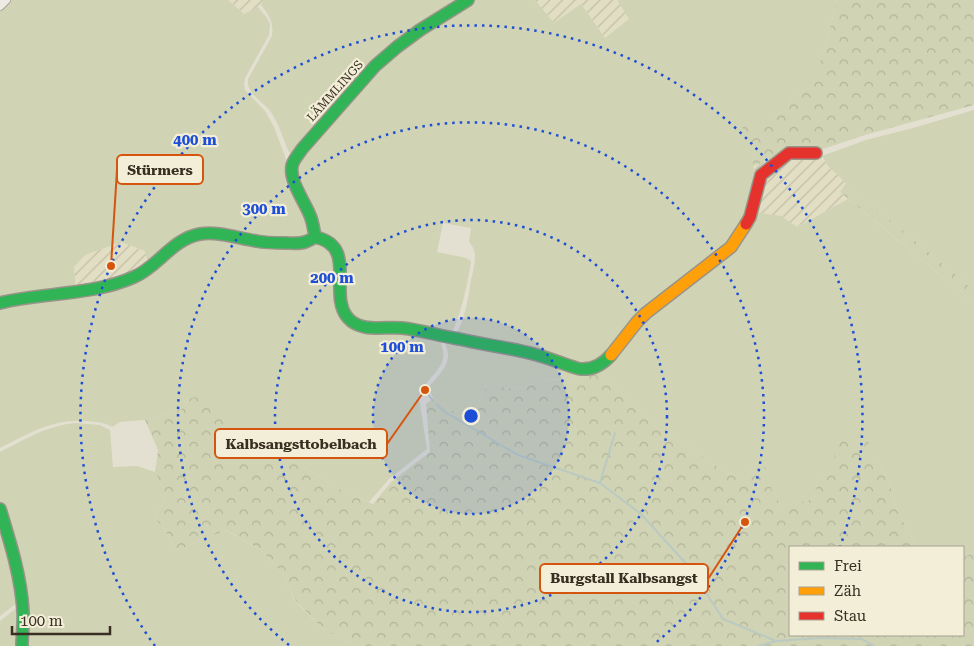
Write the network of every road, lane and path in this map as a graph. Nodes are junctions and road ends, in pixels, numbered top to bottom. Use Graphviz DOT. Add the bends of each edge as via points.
graph roads {
  1 [pos="6,0"];
  2 [pos="468,0"];
  3 [pos="0,6"];
  4 [pos="816,153"];
  5 [pos="315,237"];
  6 [pos="4,302"];
  7 [pos="0,510"];
  8 [pos="22,646"];
  1 -- 3 [label="street"];
  2 -- 5 [label="street, LÄMMLINGS" via="385,57 296,157 292,175 314,225"];
  4 -- 5 [label="street" via="789,153 770,167 758,184 750,217 731,247 646,312 611,356 596,367 581,369 537,355 403,328 357,324 342,309 338,255 333,245"];
  5 -- 6 [label="street" via="306,242 290,243 258,242 213,234 192,236 138,276 104,287"];
  7 -- 8 [label="street" via="19,581"];
}
